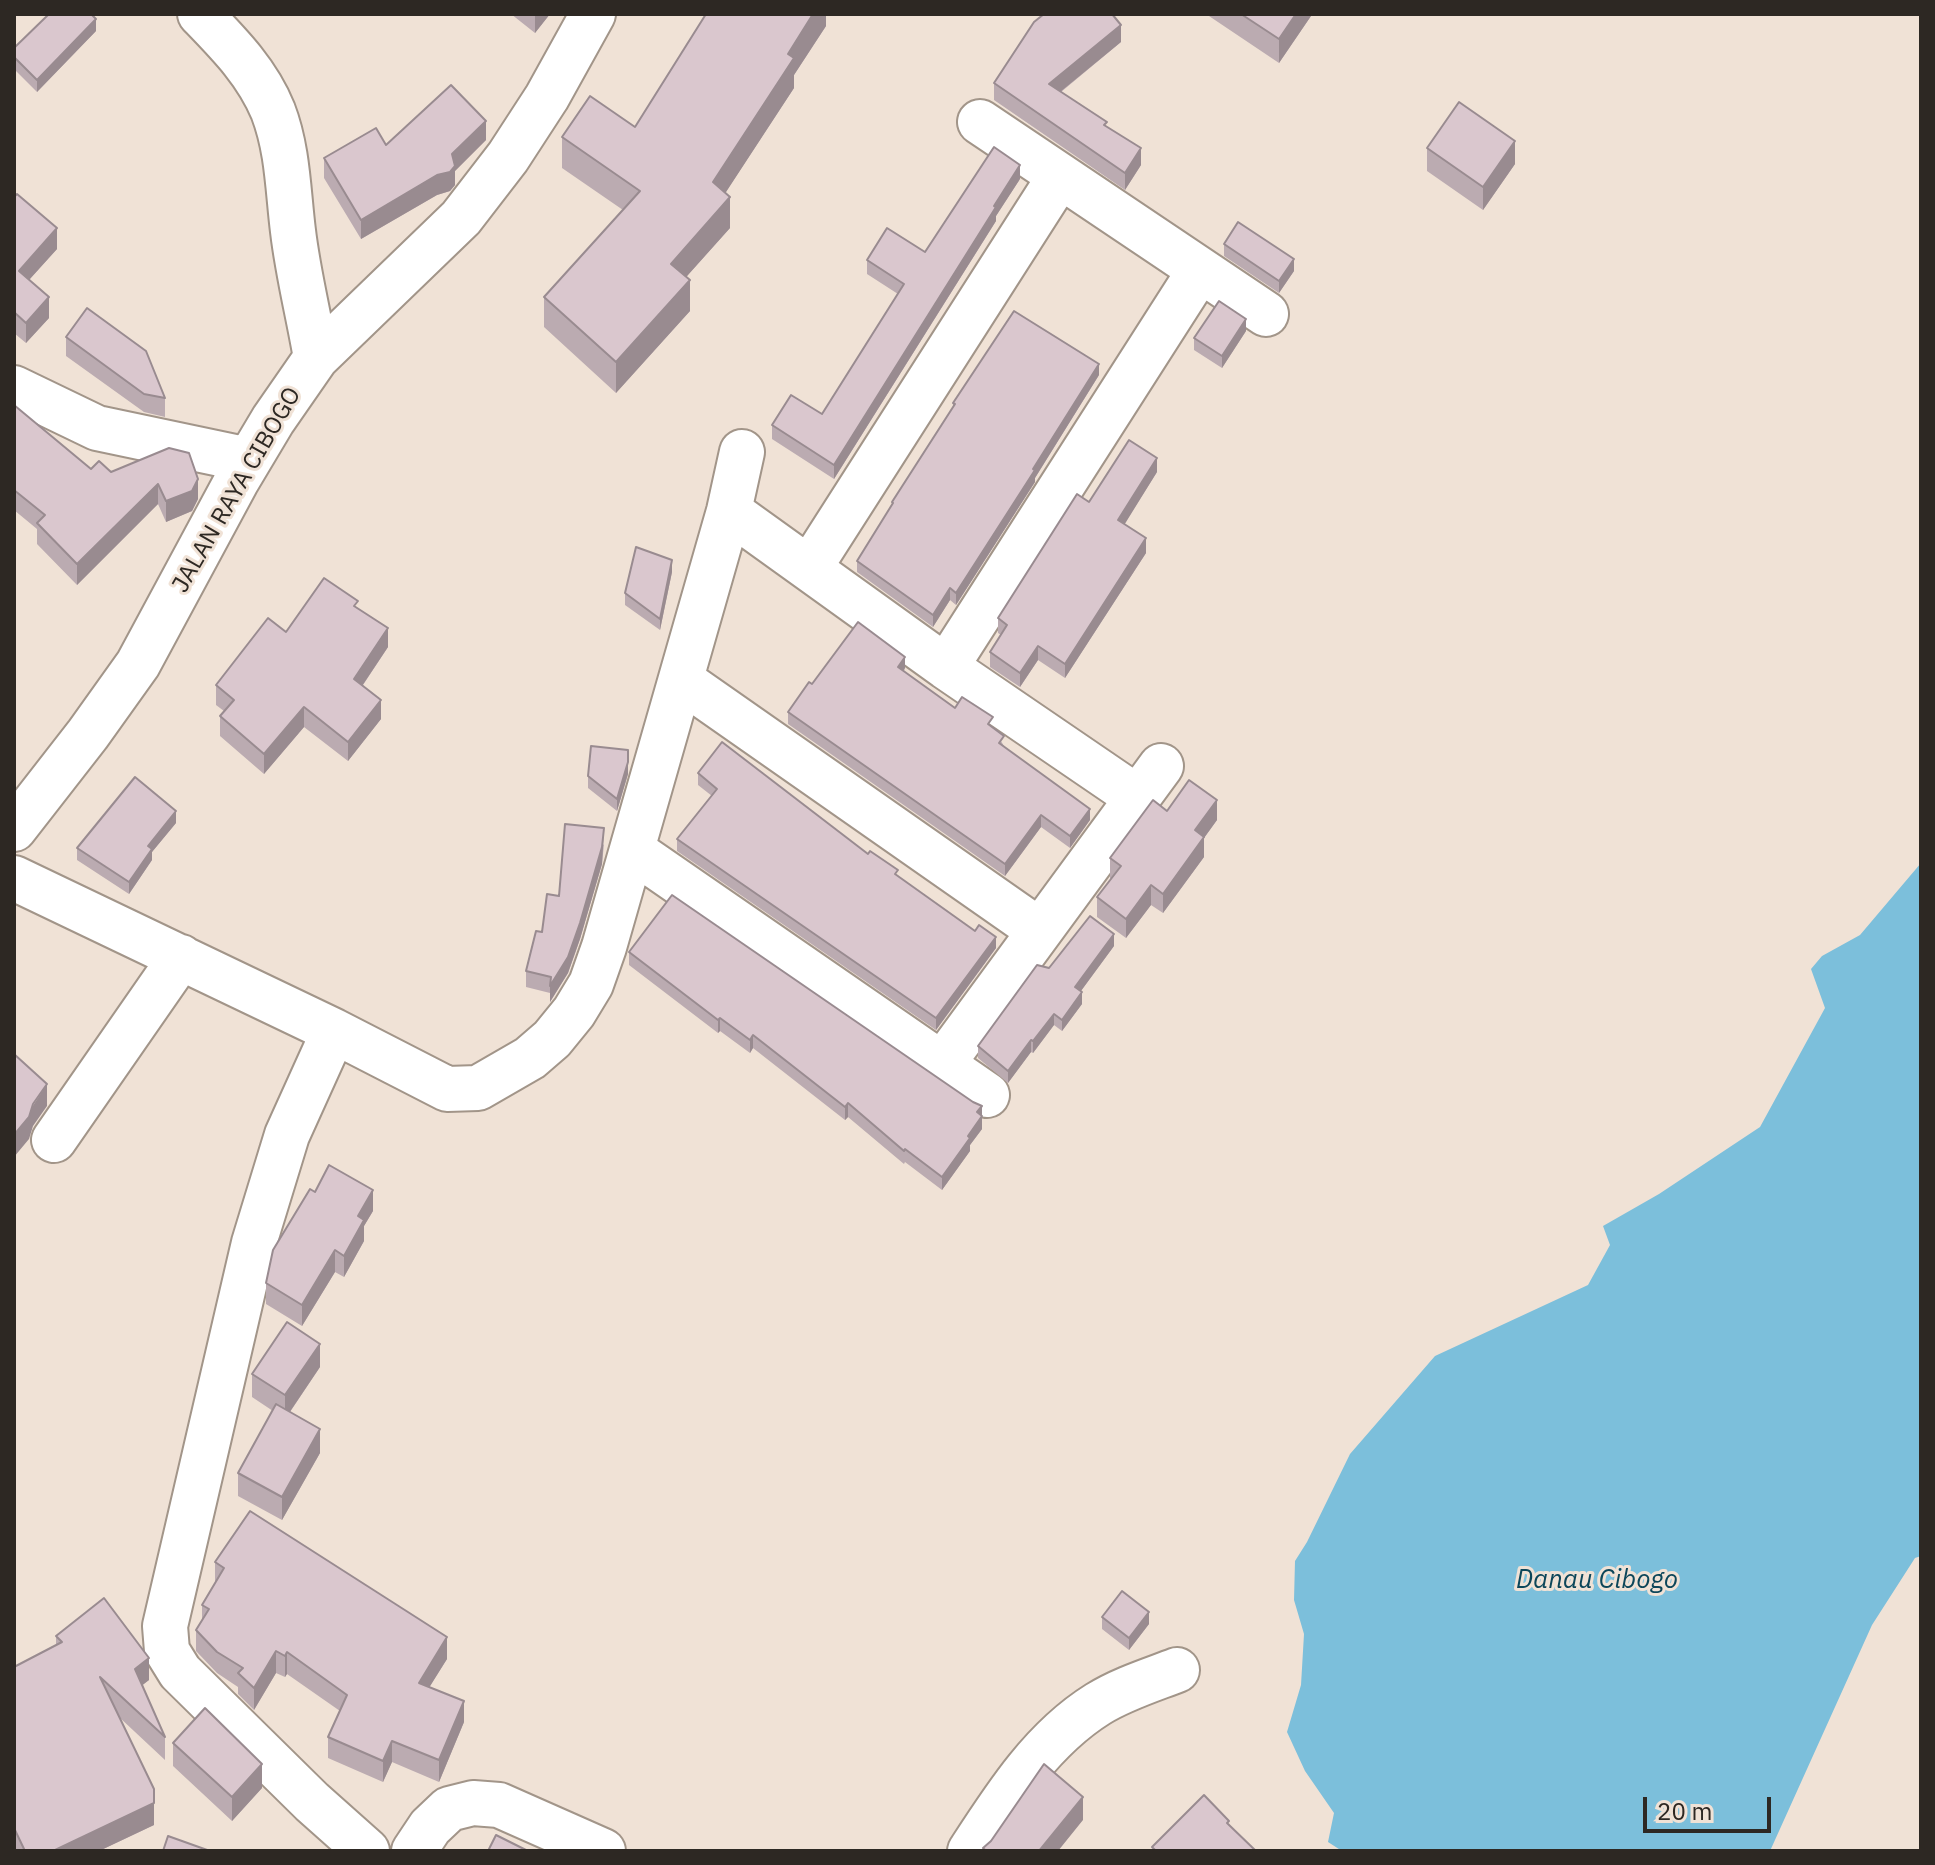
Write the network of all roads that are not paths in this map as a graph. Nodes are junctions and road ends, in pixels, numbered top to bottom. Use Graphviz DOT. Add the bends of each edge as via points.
graph roads {
  1 [pos="200,14"];
  2 [pos="593,14"];
  3 [pos="980,122"];
  4 [pos="1060,176"];
  5 [pos="1200,270"];
  6 [pos="1266,314"];
  7 [pos="316,358"];
  8 [pos="14,388"];
  9 [pos="742,452"];
  10 [pos="249,460"];
  11 [pos="729,511"];
  12 [pos="810,567"];
  13 [pos="946,667"];
  14 [pos="681,680"];
  15 [pos="14,829"];
  16 [pos="632,850"];
  17 [pos="14,878"];
  18 [pos="1040,931"];
  19 [pos="181,957"];
  20 [pos="334,1031"];
  21 [pos="943,1063"];
  22 [pos="987,1095"];
  23 [pos="54,1140"];
  24 [pos="1177,1670"];
  25 [pos="367,1851"];
  26 [pos="414,1851"];
  27 [pos="603,1851"];
  28 [pos="970,1851"];
  1 -- 7 [label="street" via="231,43 272,110 284,147"];
  2 -- 7 [label="street, JALAN RAYA CIBOGO" via="524,133 461,218"];
  3 -- 4 [label="street"];
  4 -- 5 [label="street"];
  4 -- 12 [label="street"];
  5 -- 6 [label="street"];
  5 -- 13 [label="street"];
  7 -- 10 [label="street, JALAN RAYA CIBOGO"];
  8 -- 10 [label="street" via="97,428"];
  9 -- 11 [label="street"];
  10 -- 15 [label="street, JALAN RAYA CIBOGO" via="138,664"];
  11 -- 12 [label="street"];
  11 -- 14 [label="street"];
  12 -- 13 [label="street"];
  13 -- 18 [label="street" via="1150,782"];
  14 -- 16 [label="street"];
  14 -- 18 [label="street"];
  16 -- 20 [label="street" via="591,984 552,1039 530,1058 478,1088 447,1089"];
  16 -- 21 [label="street"];
  17 -- 19 [label="street"];
  18 -- 21 [label="street"];
  19 -- 20 [label="street"];
  19 -- 23 [label="street"];
  20 -- 25 [label="street" via="287,1135 254,1243 165,1626 167,1651 180,1672"];
  21 -- 22 [label="street"];
  24 -- 28 [label="street" via="1098,1704 1057,1736 1008,1793"];
  26 -- 27 [label="street" via="449,1809 473,1803 499,1805"];
}
